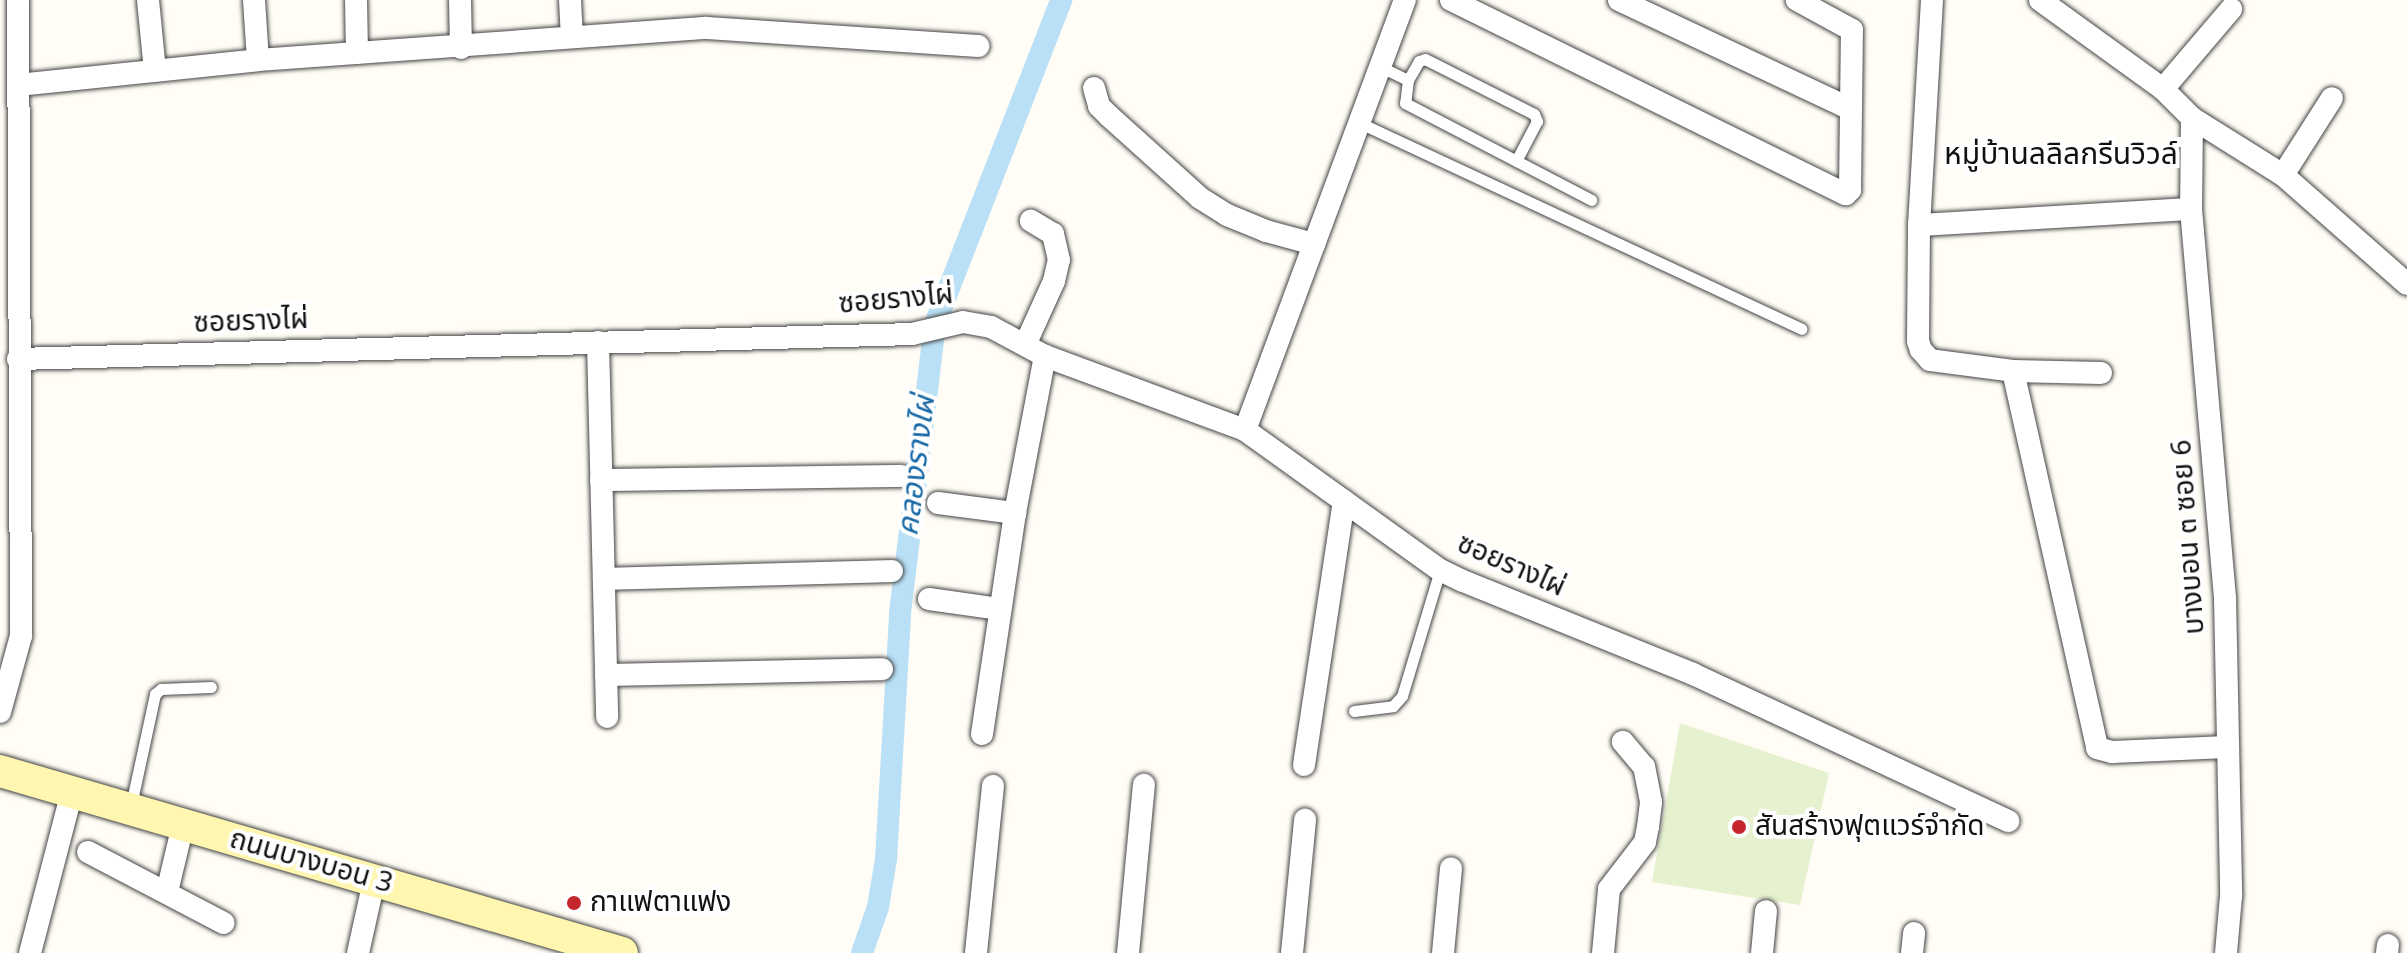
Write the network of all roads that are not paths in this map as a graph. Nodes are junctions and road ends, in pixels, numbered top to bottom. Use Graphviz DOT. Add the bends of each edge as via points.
graph roads {
  1 [pos="18,0"];
  2 [pos="148,0"];
  3 [pos="254,0"];
  4 [pos="356,0"];
  5 [pos="460,0"];
  6 [pos="570,0"];
  7 [pos="1405,0"];
  8 [pos="1619,0"];
  9 [pos="1797,0"];
  10 [pos="1932,0"];
  11 [pos="2047,2"];
  12 [pos="1463,3"];
  13 [pos="2231,9"];
  14 [pos="572,37"];
  15 [pos="978,46"];
  16 [pos="461,48"];
  17 [pos="357,53"];
  18 [pos="258,60"];
  19 [pos="1381,67"];
  20 [pos="155,71"];
  21 [pos="12,76"];
  22 [pos="1408,80"];
  23 [pos="1094,88"];
  24 [pos="2163,89"];
  25 [pos="2332,98"];
  26 [pos="1851,109"];
  27 [pos="2192,118"];
  28 [pos="1360,123"];
  29 [pos="1516,161"];
  30 [pos="2283,175"];
  31 [pos="1591,200"];
  32 [pos="2191,209"];
  33 [pos="1031,221"];
  34 [pos="1919,225"];
  35 [pos="1314,244"];
  36 [pos="2403,273"];
  37 [pos="1801,329"];
  38 [pos="598,342"];
  39 [pos="1025,345"];
  40 [pos="1045,356"];
  41 [pos="18,359"];
  42 [pos="2013,371"];
  43 [pos="2101,373"];
  44 [pos="1245,430"];
  45 [pos="901,476"];
  46 [pos="601,480"];
  47 [pos="1344,501"];
  48 [pos="938,503"];
  49 [pos="1015,513"];
  50 [pos="1440,570"];
  51 [pos="892,571"];
  52 [pos="604,579"];
  53 [pos="929,599"];
  54 [pos="1000,609"];
  55 [pos="11,614"];
  56 [pos="882,669"];
  57 [pos="606,675"];
  58 [pos="211,687"];
  59 [pos="1354,711"];
  60 [pos="0,712"];
  61 [pos="607,717"];
  62 [pos="982,734"];
  63 [pos="1623,742"];
  64 [pos="2227,747"];
  65 [pos="1304,765"];
  66 [pos="4,776"];
  67 [pos="1144,785"];
  68 [pos="993,786"];
  69 [pos="72,792"];
  70 [pos="130,809"];
  71 [pos="1305,820"];
  72 [pos="2008,821"];
  73 [pos="183,825"];
  74 [pos="88,852"];
  75 [pos="1451,868"];
  76 [pos="374,881"];
  77 [pos="167,892"];
  78 [pos="1766,911"];
  79 [pos="224,923"];
  80 [pos="30,953"];
  81 [pos="358,953"];
  82 [pos="622,953"];
  83 [pos="976,953"];
  84 [pos="1128,953"];
  85 [pos="1292,953"];
  86 [pos="1443,953"];
  87 [pos="1603,953"];
  88 [pos="1762,953"];
  89 [pos="2226,953"];
  1 -- 21 [label="street"];
  2 -- 20 [label="street"];
  3 -- 18 [label="street"];
  4 -- 17 [label="street"];
  5 -- 16 [label="street"];
  6 -- 14 [label="street"];
  7 -- 19 [label="street"];
  8 -- 26 [label="street"];
  9 -- 26 [label="street" via="1852,30"];
  10 -- 34 [label="street"];
  11 -- 24 [label="street"];
  12 -- 26 [label="street" via="1846,194"];
  13 -- 24 [label="street"];
  14 -- 15 [label="street" via="707,28"];
  14 -- 16 [label="street"];
  16 -- 17 [label="street"];
  17 -- 18 [label="street"];
  18 -- 20 [label="street"];
  19 -- 22 [label="lane"];
  19 -- 28 [label="street"];
  20 -- 21 [label="street"];
  21 -- 41 [label="street"];
  22 -- 29 [label="lane" via="1405,103"];
  22 -- 29 [label="lane" via="1425,59 1534,114 1537,121"];
  23 -- 35 [label="street" via="1099,106 1200,198 1266,231"];
  24 -- 27 [label="street"];
  25 -- 30 [label="street"];
  27 -- 30 [label="street"];
  27 -- 32 [label="street, บางบอน ๓ ซอย 6"];
  28 -- 35 [label="street"];
  28 -- 37 [label="lane"];
  29 -- 31 [label="lane"];
  30 -- 36 [label="street"];
  32 -- 34 [label="street"];
  32 -- 64 [label="street, บางบอน ๓ ซอย 6" via="2225,598"];
  33 -- 39 [label="street" via="1053,234 1059,260"];
  34 -- 42 [label="street" via="1918,341 1924,356"];
  35 -- 44 [label="street"];
  38 -- 39 [label="street, ซอยรางไผ่" via="912,334 963,322 991,327"];
  38 -- 41 [label="street, ซอยรางไผ่"];
  38 -- 46 [label="street"];
  39 -- 40 [label="street, ซอยรางไผ่"];
  40 -- 44 [label="street, ซอยรางไผ่"];
  40 -- 49 [label="street"];
  41 -- 55 [label="street"];
  42 -- 43 [label="street"];
  42 -- 64 [label="street" via="2097,748 2112,752"];
  44 -- 47 [label="street, ซอยรางไผ่"];
  45 -- 46 [label="street"];
  46 -- 52 [label="street"];
  47 -- 50 [label="street, ซอยรางไผ่"];
  47 -- 65 [label="street"];
  48 -- 49 [label="street"];
  49 -- 54 [label="street"];
  50 -- 59 [label="lane" via="1402,696 1393,706"];
  50 -- 72 [label="street, ซอยรางไผ่" via="1693,674"];
  51 -- 52 [label="street"];
  52 -- 57 [label="street"];
  53 -- 54 [label="street"];
  54 -- 62 [label="street"];
  55 -- 60 [label="street" via="21,636"];
  56 -- 57 [label="street"];
  57 -- 61 [label="street"];
  58 -- 70 [label="lane" via="161,689 155,694"];
  63 -- 87 [label="street" via="1644,767 1651,802 1645,842 1609,889"];
  64 -- 89 [label="street, บางบอน ๓ ซอย 6" via="2231,896"];
  66 -- 69 [label="main road, ถนนบางบอน 3"];
  67 -- 84 [label="street"];
  68 -- 83 [label="street"];
  69 -- 70 [label="main road, ถนนบางบอน 3"];
  69 -- 80 [label="street"];
  70 -- 73 [label="main road, ถนนบางบอน 3"];
  71 -- 85 [label="street"];
  73 -- 76 [label="main road, ถนนบางบอน 3"];
  73 -- 77 [label="street"];
  74 -- 77 [label="street"];
  75 -- 86 [label="street"];
  76 -- 81 [label="street"];
  76 -- 82 [label="main road, ถนนบางบอน 3"];
  77 -- 79 [label="street"];
  78 -- 88 [label="street"];
}
